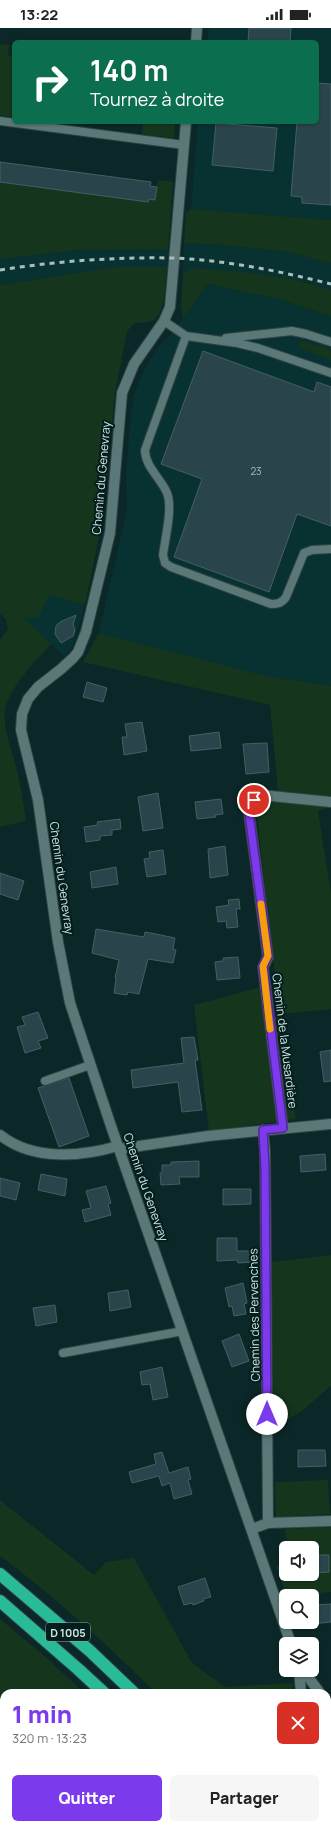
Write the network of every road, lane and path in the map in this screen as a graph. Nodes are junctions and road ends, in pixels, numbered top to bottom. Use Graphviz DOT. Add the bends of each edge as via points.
graph roads {
  1 [pos="197,28"];
  2 [pos="196,40"];
  3 [pos="0,122"];
  4 [pos="12,124"];
  5 [pos="16,124"];
  6 [pos="186,124"];
  7 [pos="184,145"];
  8 [pos="164,321"];
  9 [pos="186,336"];
  10 [pos="216,339"];
  11 [pos="331,342"];
  12 [pos="331,373"];
  13 [pos="331,549"];
  14 [pos="331,802"];
  15 [pos="90,1065"];
  16 [pos="45,1081"];
  17 [pos="331,1124"];
  18 [pos="283,1128"];
  19 [pos="263,1130"];
  20 [pos="0,1135"];
  21 [pos="118,1147"];
  22 [pos="182,1331"];
  23 [pos="63,1353"];
  24 [pos="331,1521"];
  25 [pos="268,1523"];
  26 [pos="252,1529"];
  27 [pos="0,1574"];
  28 [pos="0,1601"];
  29 [pos="289,1637"];
  30 [pos="300,1677"];
  31 [pos="308,1677"];
  32 [pos="100,1689"];
  33 [pos="130,1689"];
  34 [pos="301,1689"];
  35 [pos="317,1689"];
  1 -- 2 [label="street"];
  3 -- 4 [label="lane"];
  5 -- 7 [label="lane"];
  6 -- 7 [label="street, Chemin du Genevray"];
  7 -- 8 [label="street, Chemin du Genevray" via="170,307"];
  8 -- 9 [label="lane"];
  8 -- 15 [label="street, Chemin du Genevray" via="137,358 122,393 110,533 83,642 68,664 32,692 21,722 39,808 62,970"];
  9 -- 10 [label="lane"];
  9 -- 13 [label="lane" via="145,450 147,463 169,498 163,554 165,563 276,604 286,597 304,553"];
  10 -- 11 [label="lane" via="292,331"];
  10 -- 12 [label="lane" via="258,348"];
  14 -- 18 [label="street, Chemin de la Musardière" via="261,795 248,806 268,956 263,966"];
  15 -- 16 [label="lane"];
  15 -- 21 [label="street, Chemin du Genevray"];
  17 -- 18 [label="street"];
  18 -- 19 [label="street"];
  19 -- 21 [label="street"];
  19 -- 25 [label="street, Chemin des Pervenches"];
  20 -- 21 [label="street" via="23,1149 59,1154 84,1154"];
  21 -- 22 [label="street, Chemin du Genevray"];
  22 -- 23 [label="lane"];
  22 -- 26 [label="street, Chemin du Genevray"];
  24 -- 25 [label="street"];
  25 -- 26 [label="street"];
  26 -- 29 [label="street, Chemin du Genevray"];
  27 -- 33 [label="highway, D 1005"];
  28 -- 32 [label="highway, D 1005"];
  30 -- 34 [label="street"];
  31 -- 35 [label="street"];
}
